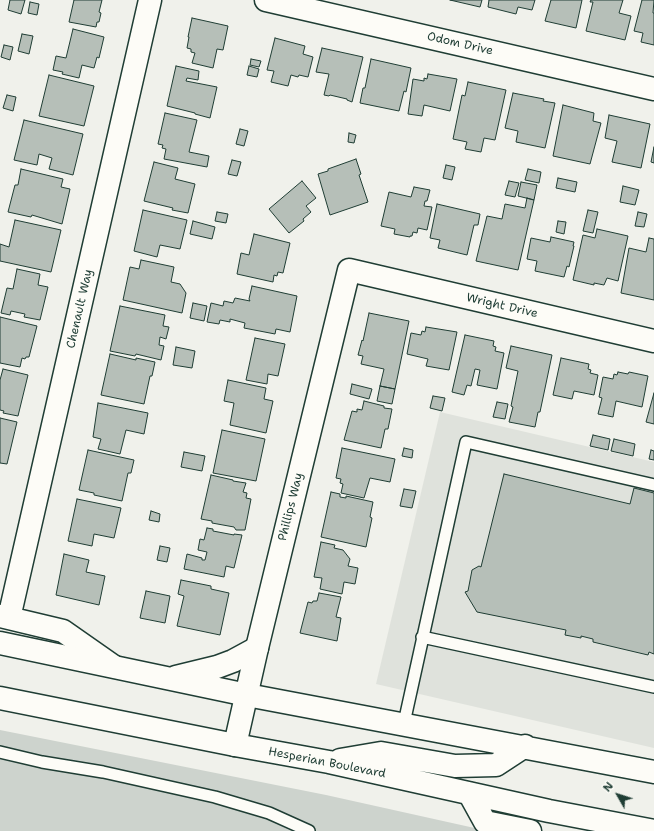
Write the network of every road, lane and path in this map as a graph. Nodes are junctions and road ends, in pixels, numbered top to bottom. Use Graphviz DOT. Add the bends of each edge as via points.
graph roads {
  1 [pos="150,0"];
  2 [pos="266,0"];
  3 [pos="654,89"];
  4 [pos="349,270"];
  5 [pos="654,341"];
  6 [pos="654,485"];
  7 [pos="5,617"];
  8 [pos="422,637"];
  9 [pos="0,643"];
  10 [pos="257,648"];
  11 [pos="113,666"];
  12 [pos="171,679"];
  13 [pos="654,687"];
  14 [pos="247,695"];
  15 [pos="0,698"];
  16 [pos="404,724"];
  17 [pos="235,745"];
  18 [pos="525,746"];
  19 [pos="0,752"];
  20 [pos="330,762"];
  21 [pos="654,772"];
  22 [pos="469,793"];
  23 [pos="309,831"];
  24 [pos="530,831"];
  25 [pos="654,831"];
  1 -- 7 [label="street, Chenault Way"];
  2 -- 3 [label="street, Odom Drive"];
  4 -- 5 [label="street, Wright Drive"];
  4 -- 10 [label="street, Phillips Way"];
  6 -- 8 [label="lane" via="466,442"];
  7 -- 11 [label="street" via="63,631"];
  8 -- 13 [label="lane"];
  8 -- 16 [label="lane"];
  9 -- 11 [label="street"];
  10 -- 12 [label="street" via="217,668"];
  10 -- 14 [label="street, Phillips Way"];
  11 -- 12 [label="street"];
  12 -- 14 [label="street"];
  14 -- 16 [label="street"];
  14 -- 17 [label="street, Phillips Way"];
  15 -- 17 [label="street, Hesperian Boulevard"];
  16 -- 18 [label="street"];
  17 -- 20 [label="street, Hesperian Boulevard"];
  18 -- 20 [label="street" via="496,765 455,766 381,753"];
  18 -- 21 [label="street"];
  19 -- 23 [label="lane" via="215,797 269,813"];
  20 -- 22 [label="street, Hesperian Boulevard"];
  22 -- 24 [label="street" via="485,822"];
  22 -- 25 [label="street, Hesperian Boulevard"];
}
